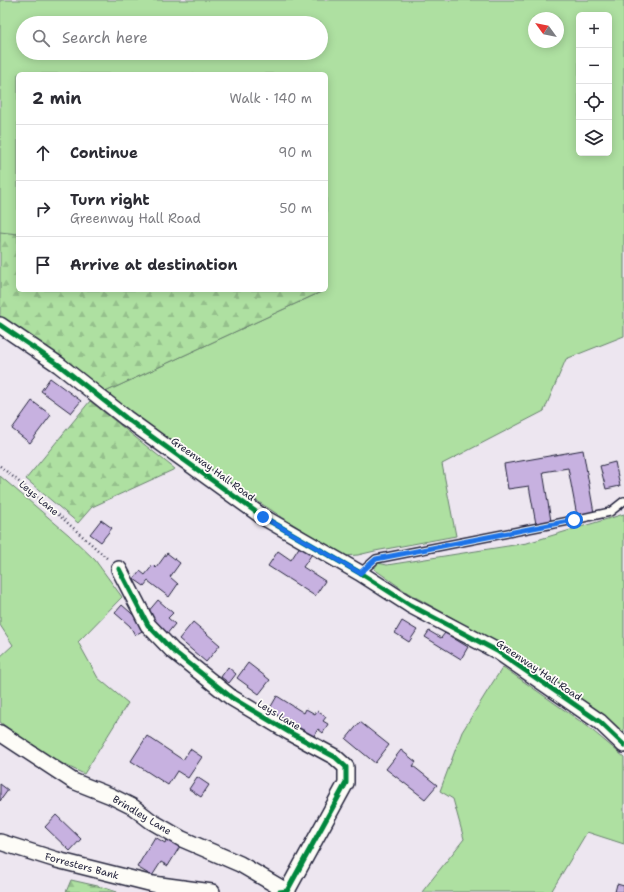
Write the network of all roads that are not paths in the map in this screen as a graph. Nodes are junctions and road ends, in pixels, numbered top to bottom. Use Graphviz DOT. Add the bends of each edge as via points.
graph roads {
  1 [pos="0,325"];
  2 [pos="624,501"];
  3 [pos="119,569"];
  4 [pos="360,573"];
  5 [pos="0,733"];
  6 [pos="624,745"];
  7 [pos="0,842"];
  8 [pos="212,892"];
  9 [pos="285,892"];
  1 -- 4 [label="street, Greenway Hall Road" via="59,364 126,418 263,517"];
  2 -- 4 [label="lane" via="610,512 582,519 376,559"];
  3 -- 9 [label="street, Leys Lane" via="148,625 172,650 232,698 335,757 346,767 346,783"];
  4 -- 6 [label="street, Greenway Hall Road" via="410,605 497,651 600,722"];
  5 -- 9 [label="street, Brindley Lane" via="73,781 133,807 182,839 240,864"];
  7 -- 8 [label="street, Forresters Bank" via="57,860 153,884"];
}
